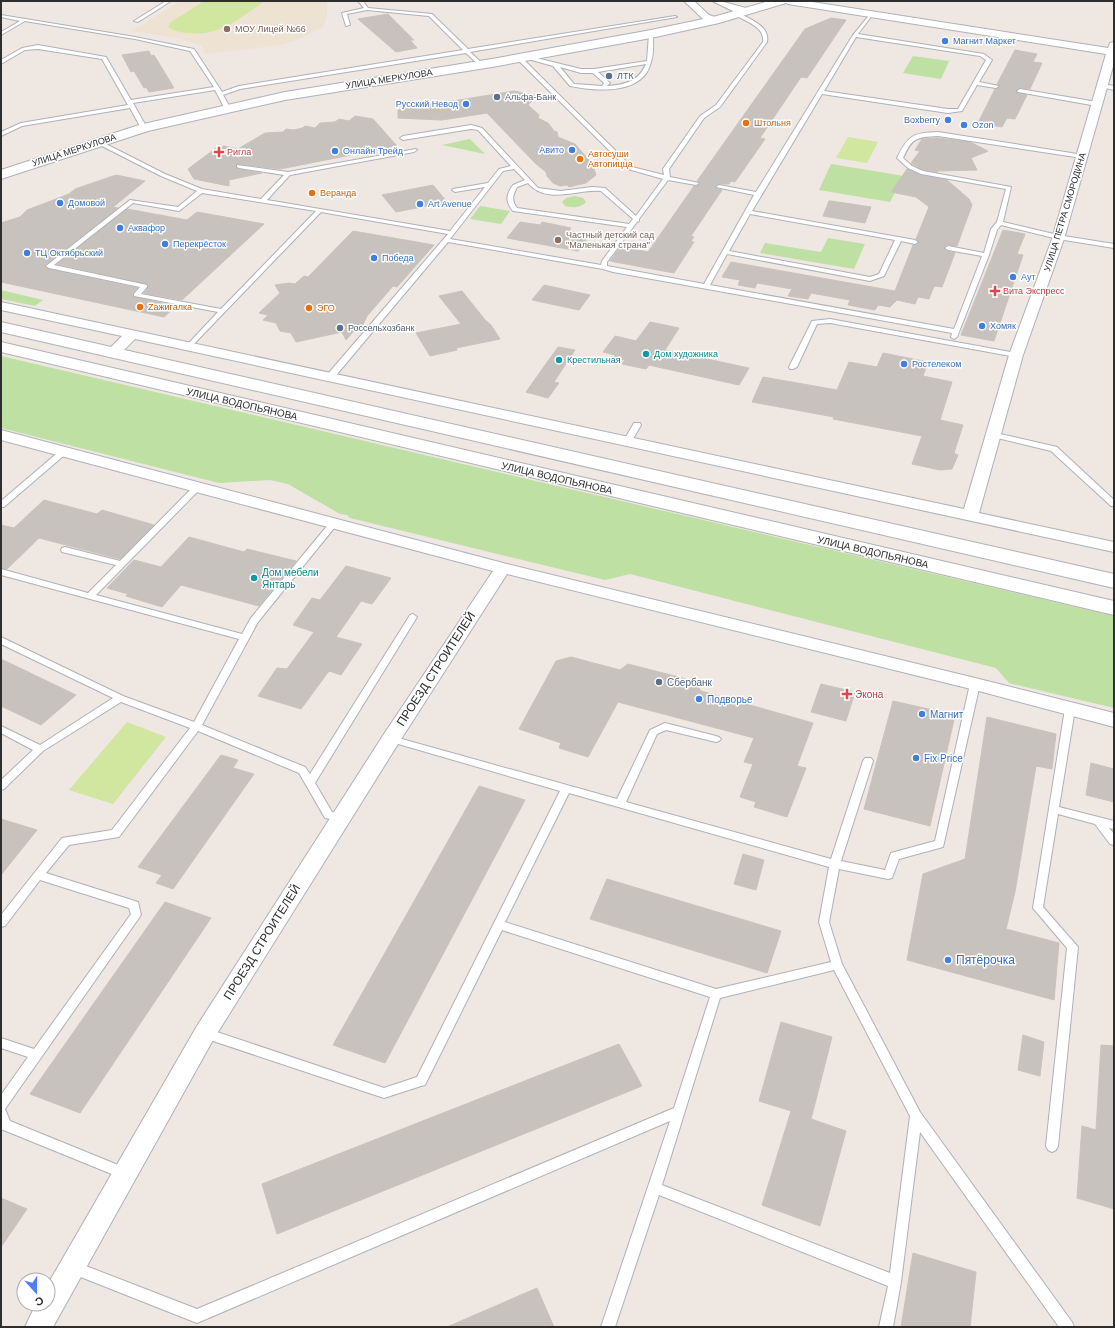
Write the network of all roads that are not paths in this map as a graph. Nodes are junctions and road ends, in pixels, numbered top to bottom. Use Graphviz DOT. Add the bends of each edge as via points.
graph roads {
  1 [pos="169,1"];
  2 [pos="360,1"];
  3 [pos="689,1"];
  4 [pos="717,1"];
  5 [pos="782,1"];
  6 [pos="788,1"];
  7 [pos="367,9"];
  8 [pos="742,13"];
  9 [pos="871,14"];
  10 [pos="1,16"];
  11 [pos="675,17"];
  12 [pos="24,20"];
  13 [pos="715,20"];
  14 [pos="136,21"];
  15 [pos="348,25"];
  16 [pos="1,34"];
  17 [pos="652,34"];
  18 [pos="855,35"];
  19 [pos="1113,50"];
  20 [pos="467,51"];
  21 [pos="522,58"];
  22 [pos="1,62"];
  23 [pos="649,62"];
  24 [pos="481,65"];
  25 [pos="555,65"];
  26 [pos="594,71"];
  27 [pos="976,83"];
  28 [pos="996,86"];
  29 [pos="1108,87"];
  30 [pos="217,88"];
  31 [pos="602,88"];
  32 [pos="1020,91"];
  33 [pos="821,92"];
  34 [pos="220,94"];
  35 [pos="131,104"];
  36 [pos="1097,104"];
  37 [pos="228,109"];
  38 [pos="144,128"];
  39 [pos="1,134"];
  40 [pos="403,138"];
  41 [pos="98,142"];
  42 [pos="414,150"];
  43 [pos="1082,156"];
  44 [pos="239,166"];
  45 [pos="515,167"];
  46 [pos="1,174"];
  47 [pos="288,174"];
  48 [pos="667,178"];
  49 [pos="529,181"];
  50 [pos="696,183"];
  51 [pos="490,184"];
  52 [pos="719,187"];
  53 [pos="455,190"];
  54 [pos="201,191"];
  55 [pos="758,194"];
  56 [pos="263,200"];
  57 [pos="320,210"];
  58 [pos="748,212"];
  59 [pos="637,220"];
  60 [pos="1000,223"];
  61 [pos="632,226"];
  62 [pos="452,233"];
  63 [pos="1058,237"];
  64 [pos="899,239"];
  65 [pos="446,240"];
  66 [pos="915,242"];
  67 [pos="1114,246"];
  68 [pos="948,248"];
  69 [pos="724,252"];
  70 [pos="986,255"];
  71 [pos="604,267"];
  72 [pos="706,286"];
  73 [pos="1,306"];
  74 [pos="222,311"];
  75 [pos="1,327"];
  76 [pos="956,332"];
  77 [pos="133,334"];
  78 [pos="952,344"];
  79 [pos="189,346"];
  80 [pos="1,348"];
  81 [pos="113,352"];
  82 [pos="1016,355"];
  83 [pos="793,367"];
  84 [pos="330,377"];
  85 [pos="637,425"];
  86 [pos="992,434"];
  87 [pos="1,435"];
  88 [pos="627,442"];
  89 [pos="65,451"];
  90 [pos="199,486"];
  91 [pos="1114,504"];
  92 [pos="1,505"];
  93 [pos="970,517"];
  94 [pos="335,522"];
  95 [pos="1114,547"];
  96 [pos="65,550"];
  97 [pos="122,564"];
  98 [pos="503,568"];
  99 [pos="1,572"];
  100 [pos="1114,581"];
  101 [pos="90,596"];
  102 [pos="1114,608"];
  103 [pos="413,617"];
  104 [pos="245,638"];
  105 [pos="1,640"];
  106 [pos="975,684"];
  107 [pos="120,698"];
  108 [pos="1070,709"];
  109 [pos="1114,720"];
  110 [pos="196,727"];
  111 [pos="1,729"];
  112 [pos="390,739"];
  113 [pos="716,739"];
  114 [pos="40,749"];
  115 [pos="868,761"];
  116 [pos="310,782"];
  117 [pos="1,786"];
  118 [pos="566,789"];
  119 [pos="620,804"];
  120 [pos="1054,809"];
  121 [pos="341,817"];
  122 [pos="1098,821"];
  123 [pos="1114,825"];
  124 [pos="1114,841"];
  125 [pos="835,864"];
  126 [pos="38,875"];
  127 [pos="1,923"];
  128 [pos="498,924"];
  129 [pos="837,965"];
  130 [pos="716,994"];
  131 [pos="204,1033"];
  132 [pos="1,1043"];
  133 [pos="36,1055"];
  134 [pos="1,1106"];
  135 [pos="680,1111"];
  136 [pos="1,1113"];
  137 [pos="916,1116"];
  138 [pos="1052,1146"];
  139 [pos="124,1173"];
  140 [pos="655,1188"];
  141 [pos="71,1266"];
  142 [pos="895,1282"];
  143 [pos="38,1327"];
  144 [pos="608,1327"];
  145 [pos="886,1327"];
  146 [pos="1067,1327"];
  1 -- 14 [label="lane"];
  2 -- 7 [label="lane"];
  3 -- 13 [label="street" via="706,16"];
  4 -- 8 [label="street"];
  5 -- 8 [label="main road, УЛИЦА МЕРКУЛОВА"];
  6 -- 9 [label="street" via="848,14"];
  7 -- 15 [label="lane" via="344,13"];
  7 -- 20 [label="lane" via="430,15"];
  8 -- 13 [label="main road, УЛИЦА МЕРКУЛОВА"];
  8 -- 48 [label="lane" via="763,29 766,36 764,42 718,106 702,117 666,169"];
  9 -- 18 [label="lane"];
  9 -- 19 [label="street"];
  10 -- 12 [label="lane"];
  11 -- 20 [label="lane"];
  12 -- 16 [label="lane"];
  12 -- 30 [label="lane" via="192,50"];
  13 -- 17 [label="main road, УЛИЦА МЕРКУЛОВА"];
  17 -- 21 [label="main road, УЛИЦА МЕРКУЛОВА"];
  17 -- 23 [label="lane"];
  18 -- 27 [label="lane" via="982,55 989,60"];
  18 -- 33 [label="lane"];
  19 -- 29 [label="street, УЛИЦА ПЕТРА СМОРОДИНА"];
  20 -- 24 [label="lane"];
  20 -- 34 [label="lane" via="239,88"];
  21 -- 24 [label="main road, УЛИЦА МЕРКУЛОВА"];
  21 -- 25 [label="lane"];
  21 -- 48 [label="lane" via="630,168"];
  22 -- 35 [label="lane" via="24,49 38,46 104,58"];
  23 -- 26 [label="lane"];
  23 -- 31 [label="lane" via="640,78 630,84"];
  24 -- 37 [label="main road, УЛИЦА МЕРКУЛОВА" via="285,96"];
  25 -- 26 [label="lane"];
  25 -- 31 [label="lane" via="572,85"];
  26 -- 31 [label="lane" via="607,83"];
  27 -- 28 [label="lane"];
  27 -- 33 [label="lane" via="960,110 948,111"];
  29 -- 36 [label="street, УЛИЦА ПЕТРА СМОРОДИНА"];
  30 -- 34 [label="lane"];
  30 -- 35 [label="lane"];
  32 -- 36 [label="lane"];
  33 -- 55 [label="lane"];
  34 -- 37 [label="lane"];
  35 -- 38 [label="lane"];
  35 -- 39 [label="lane" via="21,125"];
  36 -- 43 [label="street, УЛИЦА ПЕТРА СМОРОДИНА"];
  37 -- 38 [label="main road, УЛИЦА МЕРКУЛОВА"];
  38 -- 41 [label="main road, УЛИЦА МЕРКУЛОВА"];
  40 -- 45 [label="lane" via="471,127 480,129"];
  41 -- 46 [label="main road, УЛИЦА МЕРКУЛОВА"];
  41 -- 54 [label="lane"];
  42 -- 47 [label="lane"];
  43 -- 60 [label="lane" via="938,134 918,135 908,140 900,158 910,167 921,172 1009,188"];
  43 -- 63 [label="street, УЛИЦА ПЕТРА СМОРОДИНА"];
  44 -- 47 [label="lane"];
  45 -- 49 [label="lane"];
  45 -- 51 [label="lane" via="501,170"];
  47 -- 56 [label="lane"];
  48 -- 50 [label="lane"];
  48 -- 59 [label="lane"];
  49 -- 59 [label="lane" via="536,189 547,192 603,189"];
  49 -- 61 [label="lane" via="515,186 509,196 509,202 515,210"];
  51 -- 53 [label="lane"];
  51 -- 62 [label="lane"];
  52 -- 55 [label="lane"];
  54 -- 56 [label="lane"];
  54 -- 74 [label="lane" via="179,209 132,201 50,266 145,286 136,294"];
  55 -- 58 [label="lane"];
  56 -- 57 [label="lane"];
  57 -- 62 [label="lane"];
  57 -- 74 [label="lane"];
  58 -- 64 [label="lane"];
  58 -- 69 [label="lane"];
  59 -- 61 [label="lane"];
  60 -- 63 [label="lane"];
  60 -- 70 [label="lane" via="994,229"];
  61 -- 71 [label="lane" via="604,262"];
  62 -- 65 [label="lane"];
  63 -- 67 [label="lane"];
  63 -- 82 [label="street, УЛИЦА ПЕТРА СМОРОДИНА"];
  64 -- 66 [label="lane"];
  64 -- 69 [label="lane" via="882,275 870,278"];
  65 -- 71 [label="lane"];
  65 -- 84 [label="lane"];
  68 -- 70 [label="lane"];
  69 -- 72 [label="lane"];
  70 -- 76 [label="lane"];
  71 -- 72 [label="lane"];
  72 -- 76 [label="lane"];
  73 -- 77 [label="street"];
  74 -- 79 [label="lane"];
  75 -- 81 [label="main road"];
  76 -- 78 [label="lane"];
  77 -- 79 [label="street"];
  77 -- 81 [label="street"];
  78 -- 82 [label="lane"];
  78 -- 83 [label="lane" via="830,321 814,322"];
  79 -- 84 [label="street"];
  80 -- 102 [label="main road, УЛИЦА ВОДОПЬЯНОВА"];
  81 -- 100 [label="main road"];
  82 -- 86 [label="street, УЛИЦА ПЕТРА СМОРОДИНА"];
  84 -- 88 [label="street"];
  85 -- 88 [label="lane"];
  86 -- 91 [label="lane" via="1054,449"];
  86 -- 93 [label="street, УЛИЦА ПЕТРА СМОРОДИНА"];
  87 -- 89 [label="street"];
  88 -- 93 [label="street"];
  89 -- 90 [label="street"];
  89 -- 92 [label="lane"];
  90 -- 94 [label="street"];
  90 -- 97 [label="lane"];
  93 -- 95 [label="street"];
  94 -- 98 [label="street"];
  94 -- 104 [label="lane" via="254,620"];
  96 -- 97 [label="lane"];
  97 -- 101 [label="lane"];
  98 -- 106 [label="street"];
  98 -- 112 [label="street, ПРОЕЗД СТРОИТЕЛЕЙ"];
  99 -- 101 [label="lane"];
  101 -- 104 [label="lane"];
  103 -- 116 [label="lane"];
  104 -- 110 [label="lane"];
  105 -- 107 [label="lane"];
  106 -- 108 [label="street"];
  106 -- 125 [label="lane" via="939,844 895,856 888,875"];
  107 -- 110 [label="lane"];
  107 -- 114 [label="lane"];
  108 -- 109 [label="street"];
  108 -- 120 [label="lane"];
  110 -- 116 [label="lane" via="302,770"];
  110 -- 126 [label="lane" via="115,834 66,841"];
  111 -- 114 [label="lane"];
  112 -- 118 [label="lane"];
  112 -- 121 [label="street, ПРОЕЗД СТРОИТЕЛЕЙ"];
  113 -- 119 [label="lane" via="665,726 653,732"];
  114 -- 117 [label="lane"];
  115 -- 125 [label="lane"];
  116 -- 121 [label="lane" via="329,814"];
  118 -- 119 [label="lane"];
  118 -- 128 [label="lane"];
  119 -- 125 [label="lane"];
  120 -- 122 [label="lane"];
  120 -- 138 [label="lane" via="1038,908 1073,947"];
  121 -- 131 [label="street, ПРОЕЗД СТРОИТЕЛЕЙ"];
  122 -- 123 [label="lane"];
  122 -- 124 [label="lane"];
  125 -- 129 [label="lane" via="824,922"];
  126 -- 127 [label="lane"];
  126 -- 133 [label="lane" via="134,905 136,916"];
  128 -- 130 [label="lane"];
  128 -- 131 [label="lane" via="421,1082 384,1093"];
  129 -- 130 [label="lane"];
  129 -- 137 [label="lane"];
  130 -- 135 [label="lane"];
  131 -- 139 [label="street, ПРОЕЗД СТРОИТЕЛЕЙ"];
  132 -- 133 [label="lane"];
  133 -- 134 [label="lane"];
  135 -- 140 [label="lane"];
  135 -- 141 [label="lane" via="197,1316"];
  136 -- 139 [label="lane" via="5,1125"];
  137 -- 142 [label="lane"];
  137 -- 146 [label="lane"];
  139 -- 141 [label="street, ПРОЕЗД СТРОИТЕЛЕЙ"];
  140 -- 142 [label="lane"];
  140 -- 144 [label="lane"];
  141 -- 143 [label="street, ПРОЕЗД СТРОИТЕЛЕЙ"];
  142 -- 145 [label="lane"];
}
